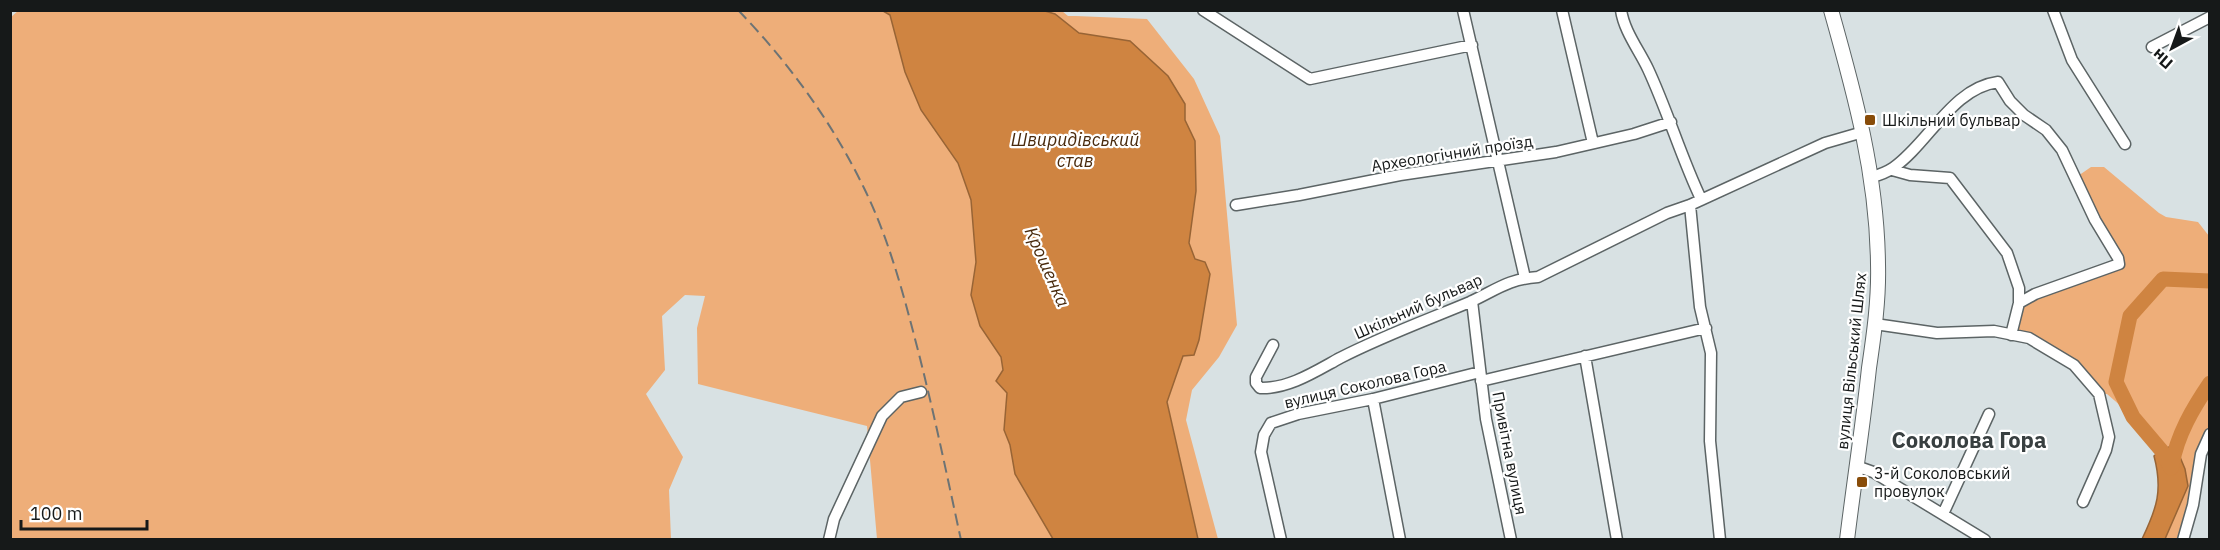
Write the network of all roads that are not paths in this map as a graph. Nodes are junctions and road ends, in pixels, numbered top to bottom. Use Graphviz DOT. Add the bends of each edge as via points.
graph roads {
  1 [pos="1203,10"];
  2 [pos="1463,10"];
  3 [pos="1562,10"];
  4 [pos="1621,10"];
  5 [pos="1831,10"];
  6 [pos="2053,10"];
  7 [pos="2210,17"];
  8 [pos="1472,45"];
  9 [pos="2152,47"];
  10 [pos="1671,122"];
  11 [pos="1863,132"];
  12 [pos="1593,143"];
  13 [pos="2125,144"];
  14 [pos="1497,160"];
  15 [pos="1892,170"];
  16 [pos="1872,177"];
  17 [pos="1701,199"];
  18 [pos="1236,205"];
  19 [pos="1690,205"];
  20 [pos="1525,278"];
  21 [pos="1472,301"];
  22 [pos="2019,303"];
  23 [pos="1875,324"];
  24 [pos="1706,328"];
  25 [pos="2012,334"];
  26 [pos="1274,345"];
  27 [pos="1585,356"];
  28 [pos="1480,377"];
  29 [pos="921,392"];
  30 [pos="1373,399"];
  31 [pos="1989,414"];
  32 [pos="2210,434"];
  33 [pos="1856,466"];
  34 [pos="2083,502"];
  35 [pos="1943,514"];
  36 [pos="829,540"];
  37 [pos="1281,540"];
  38 [pos="1401,540"];
  39 [pos="1511,540"];
  40 [pos="1617,540"];
  41 [pos="1720,540"];
  42 [pos="1847,540"];
  43 [pos="1985,540"];
  44 [pos="2183,540"];
  1 -- 8 [label="street" via="1310,79"];
  2 -- 8 [label="street"];
  3 -- 12 [label="street"];
  4 -- 10 [label="street" via="1622,20"];
  5 -- 11 [label="street, вулиця Вільський Шлях"];
  6 -- 13 [label="street" via="2072,60"];
  7 -- 9 [label="street"];
  8 -- 14 [label="street"];
  10 -- 12 [label="street, Археологічний проїзд"];
  10 -- 17 [label="street"];
  11 -- 16 [label="street, вулиця Вільський Шлях"];
  11 -- 17 [label="street, Шкільний бульвар" via="1825,143"];
  12 -- 14 [label="street, Археологічний проїзд"];
  14 -- 18 [label="street, Археологічний проїзд"];
  14 -- 20 [label="street"];
  15 -- 16 [label="street"];
  15 -- 22 [label="street" via="1950,178 2007,253 2019,288"];
  15 -- 22 [label="street" via="1913,152 1948,109 1986,84 1998,82 2010,101 2046,130 2062,150 2119,264"];
  16 -- 23 [label="street, вулиця Вільський Шлях" via="1878,264"];
  17 -- 19 [label="street, Шкільний бульвар"];
  19 -- 20 [label="street, Шкільний бульвар" via="1538,277"];
  19 -- 24 [label="street" via="1700,307"];
  20 -- 21 [label="street, Шкільний бульвар" via="1500,285"];
  21 -- 26 [label="street, Шкільний бульвар" via="1416,323 1306,377 1260,388 1256,377"];
  21 -- 28 [label="street, Привітна вулиця"];
  22 -- 25 [label="street"];
  23 -- 25 [label="street" via="1937,333"];
  23 -- 33 [label="street, вулиця Вільський Шлях"];
  24 -- 27 [label="street, вулиця Соколова Гора"];
  24 -- 41 [label="street" via="1711,353 1710,441"];
  25 -- 34 [label="street" via="2029,338 2074,365 2099,394 2109,437"];
  27 -- 28 [label="street, вулиця Соколова Гора"];
  27 -- 40 [label="street"];
  28 -- 30 [label="street, вулиця Соколова Гора"];
  28 -- 39 [label="street, Привітна вулиця"];
  29 -- 36 [label="street" via="901,397 882,416 834,519"];
  30 -- 37 [label="street, вулиця Соколова Гора" via="1271,423 1261,452"];
  30 -- 38 [label="street"];
  31 -- 35 [label="street"];
  32 -- 44 [label="street" via="2200,454 2193,505"];
  33 -- 35 [label="street"];
  33 -- 42 [label="street, вулиця Вільський Шлях"];
  35 -- 43 [label="street"];
}
